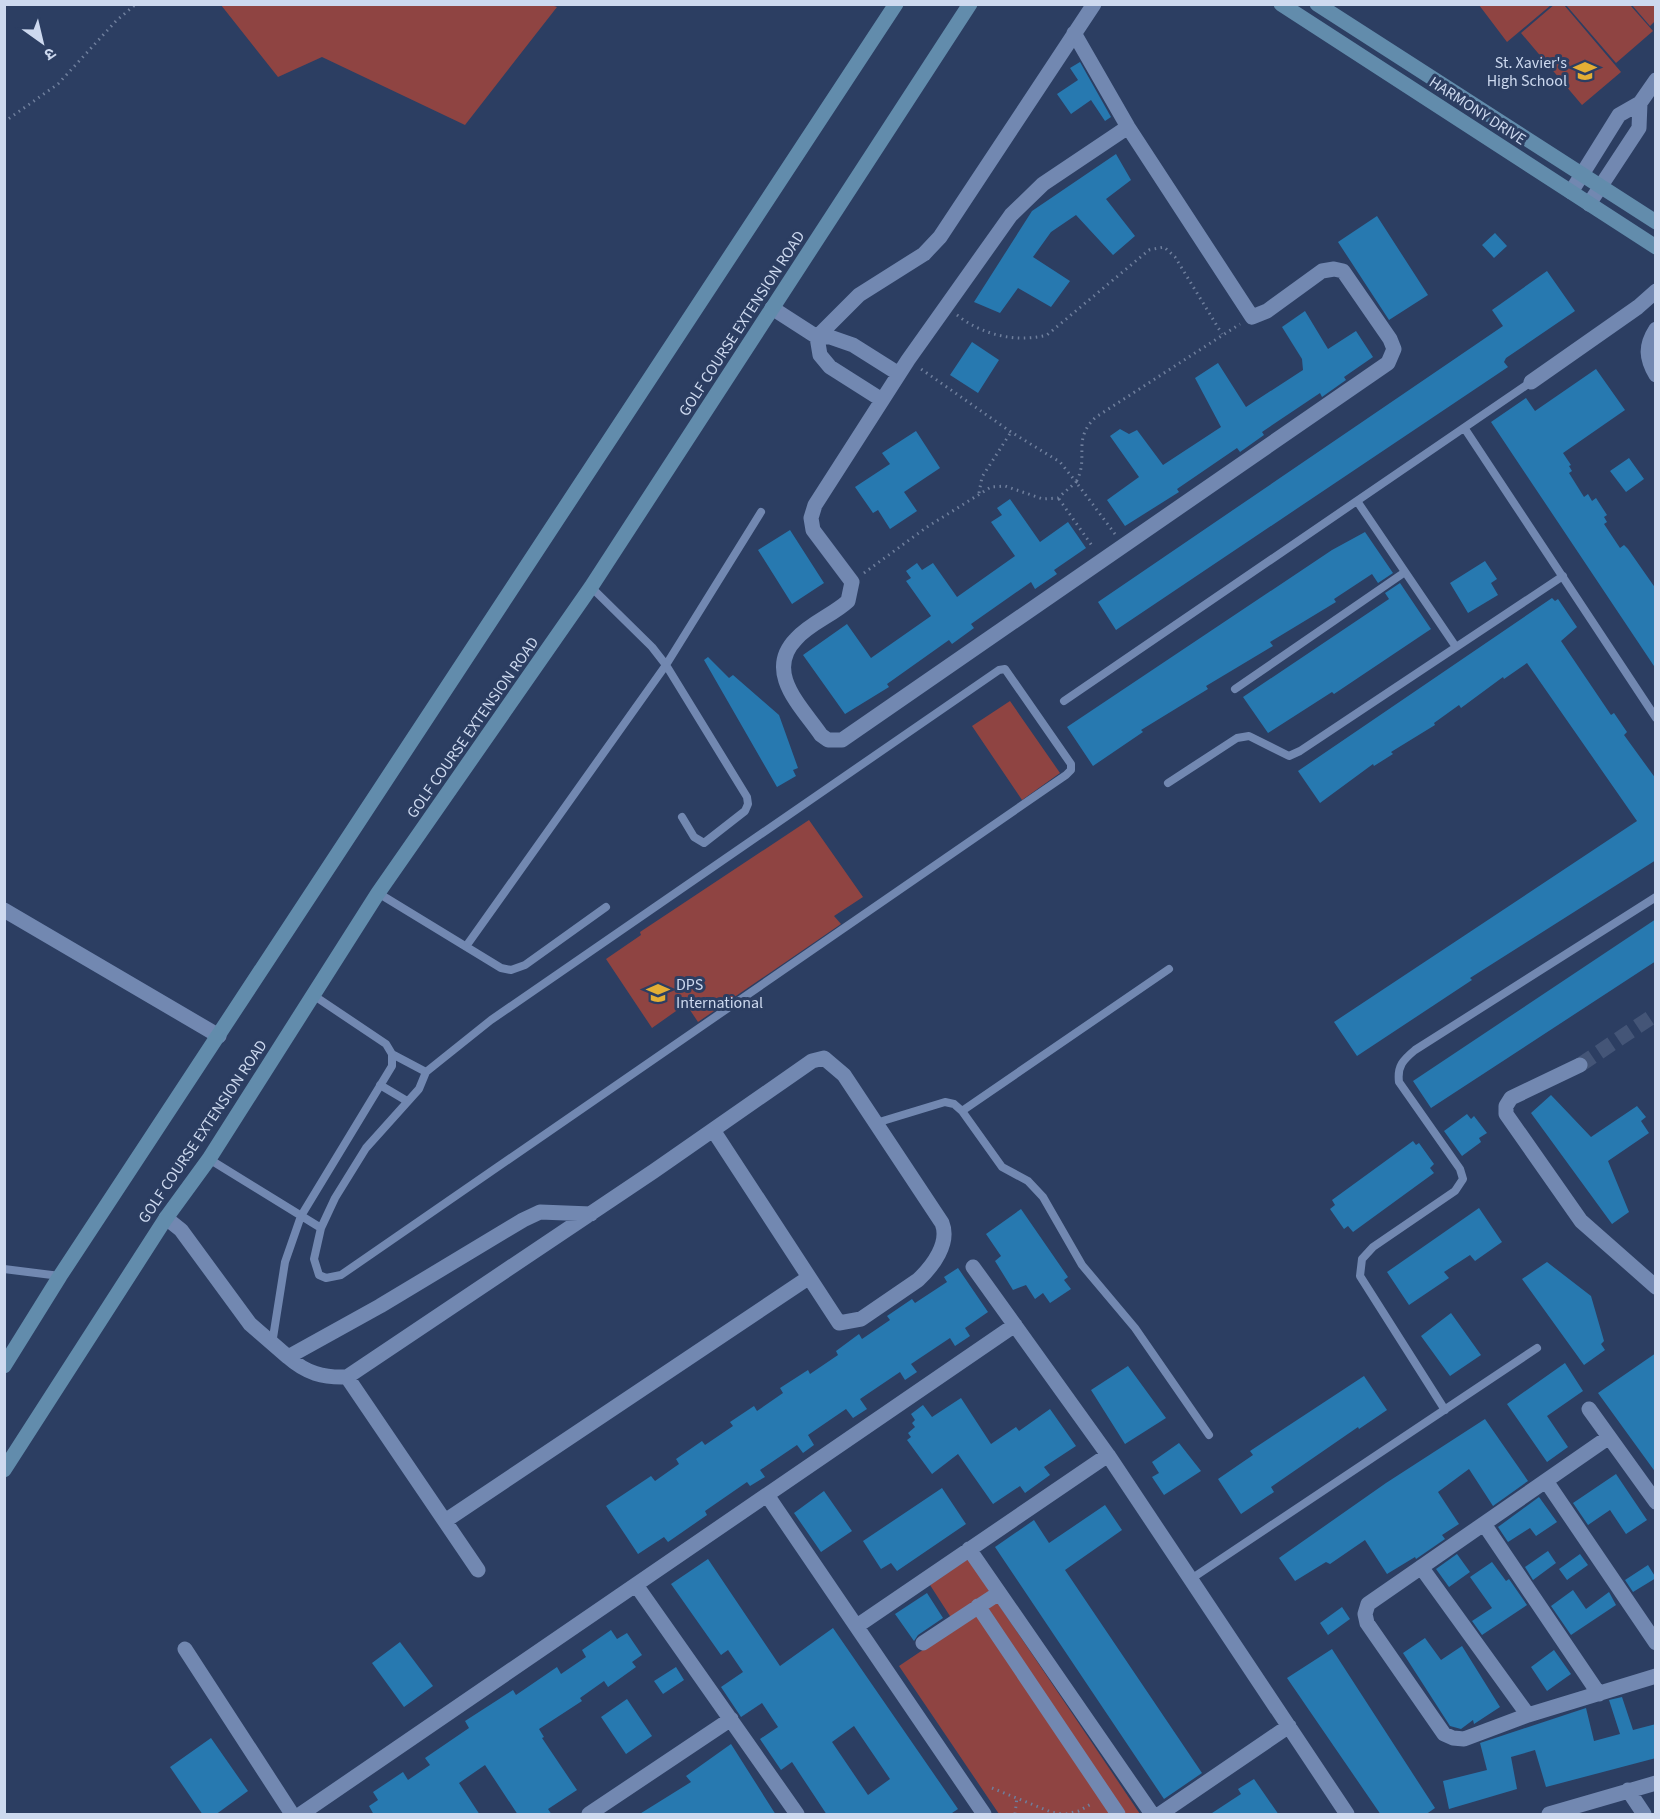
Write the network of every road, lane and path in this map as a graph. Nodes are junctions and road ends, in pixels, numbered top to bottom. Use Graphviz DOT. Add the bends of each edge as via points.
graph roads {
  1 [pos="136,4"];
  2 [pos="896,4"];
  3 [pos="970,4"];
  4 [pos="1094,4"];
  5 [pos="1281,4"];
  6 [pos="1317,4"];
  7 [pos="1074,33"];
  8 [pos="1656,80"];
  9 [pos="1640,103"];
  10 [pos="4,122"];
  11 [pos="1128,127"];
  12 [pos="1581,175"];
  13 [pos="1600,187"];
  14 [pos="1571,192"];
  15 [pos="1589,204"];
  16 [pos="1656,222"];
  17 [pos="1656,247"];
  18 [pos="1656,291"];
  19 [pos="946,306"];
  20 [pos="772,308"];
  21 [pos="1252,317"];
  22 [pos="1656,329"];
  23 [pos="1222,334"];
  24 [pos="817,337"];
  25 [pos="908,360"];
  26 [pos="898,374"];
  27 [pos="1656,375"];
  28 [pos="1531,382"];
  29 [pos="882,400"];
  30 [pos="1465,429"];
  31 [pos="1011,432"];
  32 [pos="1076,483"];
  33 [pos="979,493"];
  34 [pos="1058,498"];
  35 [pos="1357,501"];
  36 [pos="761,512"];
  37 [pos="1124,546"];
  38 [pos="1103,561"];
  39 [pos="1405,572"];
  40 [pos="1563,576"];
  41 [pos="852,582"];
  42 [pos="591,587"];
  43 [pos="1456,647"];
  44 [pos="666,665"];
  45 [pos="1234,689"];
  46 [pos="1064,701"];
  47 [pos="1656,718"];
  48 [pos="1168,783"];
  49 [pos="682,817"];
  50 [pos="378,893"];
  51 [pos="1656,897"];
  52 [pos="606,907"];
  53 [pos="4,910"];
  54 [pos="467,945"];
  55 [pos="1169,969"];
  56 [pos="313,994"];
  57 [pos="219,1036"];
  58 [pos="392,1053"];
  59 [pos="1580,1065"];
  60 [pos="426,1072"];
  61 [pos="380,1085"];
  62 [pos="407,1101"];
  63 [pos="962,1111"];
  64 [pos="876,1123"];
  65 [pos="713,1130"];
  66 [pos="209,1160"];
  67 [pos="591,1214"];
  68 [pos="301,1216"];
  69 [pos="166,1218"];
  70 [pos="321,1228"];
  71 [pos="973,1267"];
  72 [pos="4,1269"];
  73 [pos="60,1276"];
  74 [pos="808,1278"];
  75 [pos="1656,1287"];
  76 [pos="1015,1325"];
  77 [pos="272,1345"];
  78 [pos="1537,1348"];
  79 [pos="288,1357"];
  80 [pos="4,1366"];
  81 [pos="347,1377"];
  82 [pos="1589,1409"];
  83 [pos="1444,1410"];
  84 [pos="1209,1435"];
  85 [pos="1609,1437"];
  86 [pos="1108,1455"];
  87 [pos="4,1470"];
  88 [pos="1546,1481"];
  89 [pos="767,1495"];
  90 [pos="1656,1502"];
  91 [pos="445,1521"];
  92 [pos="1484,1524"];
  93 [pos="969,1549"];
  94 [pos="1421,1567"];
  95 [pos="478,1570"];
  96 [pos="1191,1579"];
  97 [pos="636,1585"];
  98 [pos="999,1593"];
  99 [pos="978,1606"];
  100 [pos="857,1626"];
  101 [pos="923,1643"];
  102 [pos="1656,1643"];
  103 [pos="185,1649"];
  104 [pos="1656,1676"];
  105 [pos="1599,1694"];
  106 [pos="1528,1715"];
  107 [pos="731,1719"];
  108 [pos="1289,1726"];
  109 [pos="1656,1783"];
  110 [pos="992,1788"];
  111 [pos="1628,1790"];
  112 [pos="1105,1795"];
  113 [pos="1017,1797"];
  114 [pos="292,1815"];
  115 [pos="302,1815"];
  116 [pos="589,1815"];
  117 [pos="797,1815"];
  118 [pos="984,1815"];
  119 [pos="1016,1815"];
  120 [pos="1065,1815"];
  121 [pos="1118,1815"];
  122 [pos="1152,1815"];
  123 [pos="1160,1815"];
  124 [pos="1347,1815"];
  125 [pos="1549,1815"];
  126 [pos="1644,1815"];
  1 -- 10 [label="path" via="58,84"];
  2 -- 57 [label="main road"];
  3 -- 20 [label="main road, GOLF COURSE EXTENSION ROAD"];
  4 -- 7 [label="street"];
  5 -- 14 [label="main road, HARMONY DRIVE"];
  6 -- 12 [label="main road, HARMONY DRIVE"];
  7 -- 11 [label="street"];
  7 -- 24 [label="street" via="940,237 924,255 859,295"];
  8 -- 9 [label="street"];
  9 -- 12 [label="street" via="1619,115"];
  9 -- 13 [label="street" via="1639,128"];
  11 -- 19 [label="street" via="1025,199"];
  11 -- 21 [label="street"];
  12 -- 13 [label="main road, HARMONY DRIVE"];
  12 -- 14 [label="street"];
  13 -- 15 [label="street"];
  13 -- 16 [label="main road, HARMONY DRIVE"];
  14 -- 15 [label="main road, HARMONY DRIVE"];
  15 -- 17 [label="main road, HARMONY DRIVE"];
  18 -- 28 [label="street"];
  19 -- 23 [label="path" via="966,323 993,335 1029,340 1047,335 1149,250 1164,247 1175,257"];
  19 -- 25 [label="street"];
  20 -- 24 [label="street"];
  20 -- 42 [label="main road, GOLF COURSE EXTENSION ROAD"];
  21 -- 23 [label="path"];
  21 -- 37 [label="street" via="1267,311 1322,271 1334,268 1343,271 1394,349 1388,363"];
  22 -- 27 [label="street" via="1648,342 1647,354"];
  23 -- 32 [label="path" via="1086,426 1081,435 1081,474"];
  24 -- 26 [label="street" via="853,345"];
  24 -- 29 [label="street" via="820,355 830,367"];
  25 -- 26 [label="street"];
  25 -- 31 [label="path"];
  26 -- 29 [label="street"];
  28 -- 30 [label="lane"];
  29 -- 41 [label="street" via="815,505 811,518 813,530"];
  30 -- 35 [label="lane"];
  30 -- 40 [label="lane"];
  31 -- 32 [label="path" via="1060,462"];
  31 -- 33 [label="path" via="982,477"];
  32 -- 34 [label="path"];
  32 -- 37 [label="path"];
  33 -- 34 [label="path" via="1005,486 1043,500"];
  33 -- 41 [label="path"];
  34 -- 38 [label="path"];
  35 -- 39 [label="lane"];
  35 -- 46 [label="lane"];
  36 -- 44 [label="lane"];
  37 -- 38 [label="street"];
  38 -- 41 [label="street" via="842,740 828,740 784,681 782,662 796,639 848,600"];
  39 -- 43 [label="lane"];
  39 -- 45 [label="lane"];
  40 -- 43 [label="lane"];
  40 -- 47 [label="lane"];
  42 -- 44 [label="lane"];
  42 -- 50 [label="main road, GOLF COURSE EXTENSION ROAD"];
  43 -- 48 [label="lane" via="1300,751 1289,756 1249,736 1237,738"];
  44 -- 49 [label="lane" via="748,804 745,811 704,843 694,837"];
  44 -- 54 [label="lane"];
  50 -- 54 [label="lane"];
  50 -- 56 [label="main road, GOLF COURSE EXTENSION ROAD"];
  51 -- 83 [label="lane" via="1415,1050 1403,1060 1398,1071 1399,1082 1460,1169 1463,1179 1455,1191 1373,1247 1362,1259 1360,1276"];
  52 -- 54 [label="lane" via="525,965 511,970 501,968"];
  53 -- 57 [label="street"];
  55 -- 63 [label="lane"];
  56 -- 58 [label="lane" via="386,1044"];
  56 -- 66 [label="main road, GOLF COURSE EXTENSION ROAD"];
  57 -- 73 [label="main road"];
  58 -- 60 [label="lane"];
  58 -- 61 [label="lane" via="392,1066"];
  59 -- 75 [label="street" via="1511,1098 1506,1114 1581,1221"];
  60 -- 62 [label="lane" via="419,1089"];
  60 -- 70 [label="lane" via="491,1020 999,670 1009,672 1071,764 1066,775 341,1275 319,1275 314,1259"];
  61 -- 62 [label="lane"];
  61 -- 68 [label="lane"];
  62 -- 70 [label="lane" via="366,1148"];
  63 -- 64 [label="lane" via="945,1102"];
  63 -- 84 [label="lane" via="995,1160 1043,1197 1082,1265 1135,1328"];
  64 -- 65 [label="street" via="844,1075 824,1058 812,1061"];
  64 -- 74 [label="street" via="942,1223 944,1242 918,1280 852,1323 839,1323"];
  65 -- 67 [label="street"];
  65 -- 74 [label="street"];
  66 -- 68 [label="lane"];
  66 -- 69 [label="main road, GOLF COURSE EXTENSION ROAD"];
  67 -- 79 [label="street" via="540,1212 523,1220"];
  67 -- 81 [label="street"];
  68 -- 70 [label="lane"];
  68 -- 77 [label="lane" via="285,1262"];
  69 -- 77 [label="street" via="180,1230 250,1324"];
  69 -- 87 [label="main road, GOLF COURSE EXTENSION ROAD"];
  71 -- 76 [label="street"];
  72 -- 73 [label="lane"];
  73 -- 80 [label="main road"];
  74 -- 91 [label="street"];
  76 -- 86 [label="street"];
  76 -- 89 [label="street"];
  77 -- 79 [label="street"];
  78 -- 83 [label="lane"];
  79 -- 81 [label="street" via="301,1368 327,1378"];
  81 -- 91 [label="street"];
  82 -- 85 [label="street"];
  83 -- 96 [label="lane"];
  85 -- 88 [label="street"];
  85 -- 90 [label="street"];
  86 -- 93 [label="street"];
  86 -- 96 [label="street"];
  88 -- 92 [label="street"];
  88 -- 102 [label="street"];
  89 -- 97 [label="street"];
  89 -- 100 [label="street"];
  91 -- 95 [label="street"];
  92 -- 94 [label="street"];
  92 -- 105 [label="street"];
  93 -- 98 [label="street"];
  93 -- 100 [label="street"];
  94 -- 106 [label="street"];
  94 -- 106 [label="street" via="1368,1604 1365,1614 1367,1623 1444,1734 1464,1739"];
  96 -- 108 [label="street"];
  97 -- 107 [label="street"];
  97 -- 115 [label="street"];
  98 -- 99 [label="street"];
  98 -- 122 [label="street"];
  99 -- 101 [label="street"];
  99 -- 112 [label="street"];
  100 -- 118 [label="street"];
  103 -- 114 [label="street"];
  104 -- 105 [label="street"];
  105 -- 106 [label="street"];
  107 -- 116 [label="street"];
  107 -- 117 [label="street"];
  108 -- 123 [label="street"];
  108 -- 124 [label="street"];
  109 -- 111 [label="street"];
  110 -- 113 [label="path"];
  111 -- 125 [label="street"];
  111 -- 126 [label="street"];
  112 -- 120 [label="path" via="1079,1812"];
  112 -- 121 [label="street"];
  113 -- 119 [label="path"];
  113 -- 120 [label="path"];
}
